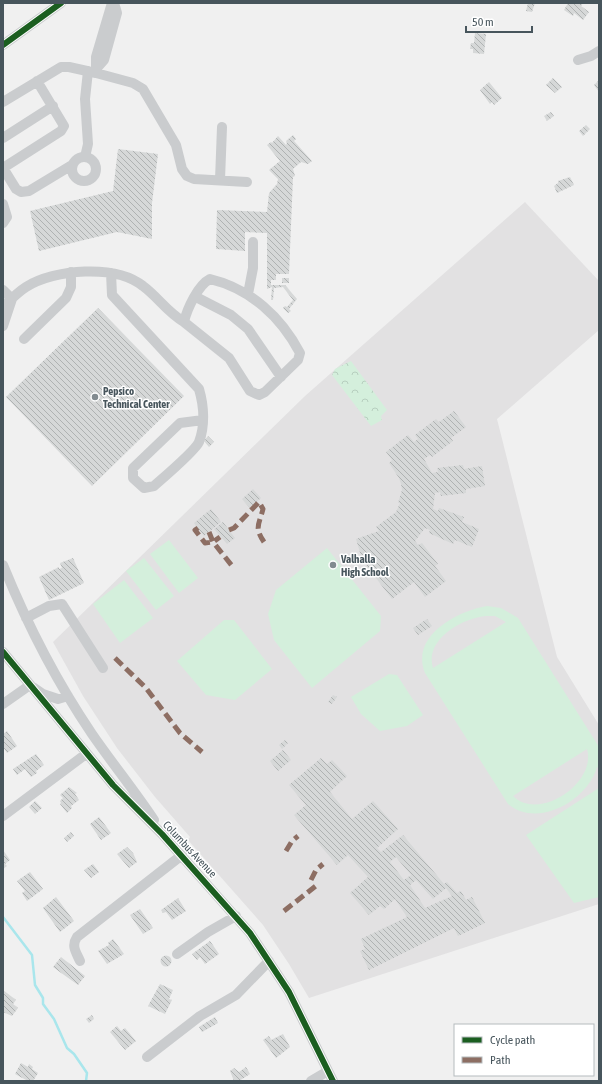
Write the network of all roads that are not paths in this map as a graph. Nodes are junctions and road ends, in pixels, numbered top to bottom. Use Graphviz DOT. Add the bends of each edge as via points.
graph roads {
  1 [pos="61,3"];
  2 [pos="113,3"];
  3 [pos="3,45"];
  4 [pos="599,51"];
  5 [pos="578,60"];
  6 [pos="94,71"];
  7 [pos="37,81"];
  8 [pos="3,102"];
  9 [pos="53,106"];
  10 [pos="222,127"];
  11 [pos="3,138"];
  12 [pos="85,157"];
  13 [pos="72,166"];
  14 [pos="3,168"];
  15 [pos="220,180"];
  16 [pos="247,182"];
  17 [pos="3,204"];
  18 [pos="3,223"];
  19 [pos="254,242"];
  20 [pos="71,272"];
  21 [pos="111,273"];
  22 [pos="3,290"];
  23 [pos="248,294"];
  24 [pos="196,297"];
  25 [pos="12,299"];
  26 [pos="3,307"];
  27 [pos="184,322"];
  28 [pos="3,326"];
  29 [pos="24,339"];
  30 [pos="281,377"];
  31 [pos="203,420"];
  32 [pos="3,565"];
  33 [pos="26,618"];
  34 [pos="3,652"];
  35 [pos="102,668"];
  36 [pos="30,685"];
  37 [pos="68,696"];
  38 [pos="3,704"];
  39 [pos="86,754"];
  40 [pos="3,816"];
  41 [pos="162,834"];
  42 [pos="182,856"];
  43 [pos="236,916"];
  44 [pos="177,954"];
  45 [pos="269,961"];
  46 [pos="80,962"];
  47 [pos="147,1057"];
  48 [pos="328,1071"];
  49 [pos="311,1081"];
  50 [pos="333,1081"];
  1 -- 3 [label="street"];
  2 -- 6 [label="street" via="106,19"];
  2 -- 6 [label="street" via="116,13 104,60"];
  4 -- 5 [label="street"];
  6 -- 7 [label="street" via="61,67"];
  6 -- 12 [label="street" via="85,99 88,144"];
  6 -- 15 [label="street" via="134,83 143,89 176,145 182,169 187,176 194,179"];
  7 -- 8 [label="street"];
  7 -- 9 [label="street"];
  9 -- 11 [label="street"];
  9 -- 14 [label="street" via="64,126 61,132"];
  10 -- 15 [label="street"];
  12 -- 13 [label="street" via="78,158"];
  12 -- 13 [label="street" via="95,163 96,171 92,178 77,179"];
  13 -- 14 [label="street" via="29,191 21,192 16,189"];
  15 -- 16 [label="street"];
  17 -- 18 [label="street" via="7,217"];
  19 -- 23 [label="street"];
  20 -- 21 [label="street"];
  20 -- 25 [label="street" via="43,279 26,287"];
  20 -- 29 [label="street" via="71,287 66,298"];
  21 -- 27 [label="street" via="131,278 143,286 172,315"];
  21 -- 31 [label="street" via="112,295 199,390"];
  22 -- 25 [label="street"];
  23 -- 24 [label="street" via="210,279 204,282"];
  23 -- 30 [label="street" via="257,299 279,321 300,353 298,360"];
  24 -- 27 [label="street"];
  24 -- 30 [label="street" via="231,315 248,329"];
  25 -- 26 [label="street"];
  25 -- 28 [label="street"];
  27 -- 30 [label="street" via="229,358 254,394 265,392"];
  31 -- 31 [label="street" via="180,423 133,468 133,478 144,488 154,486 198,444"];
  32 -- 33 [label="street, Columbus Avenue"];
  33 -- 35 [label="street" via="49,606 62,604"];
  33 -- 37 [label="street, Columbus Avenue"];
  34 -- 36 [label="street, Columbus Avenue"];
  36 -- 37 [label="street" via="43,694 58,699"];
  36 -- 38 [label="street"];
  36 -- 39 [label="street, Columbus Avenue"];
  37 -- 41 [label="street, Columbus Avenue"];
  39 -- 40 [label="street"];
  39 -- 41 [label="street, Columbus Avenue" via="120,793"];
  41 -- 42 [label="street, Columbus Avenue"];
  42 -- 43 [label="street, Columbus Avenue"];
  42 -- 46 [label="street" via="77,937 74,949"];
  43 -- 44 [label="street"];
  43 -- 45 [label="street, Columbus Avenue"];
  45 -- 47 [label="street" via="236,995 200,1016"];
  45 -- 48 [label="street, Columbus Avenue" via="289,992"];
  48 -- 49 [label="street"];
  48 -- 50 [label="street, Columbus Avenue"];
}
